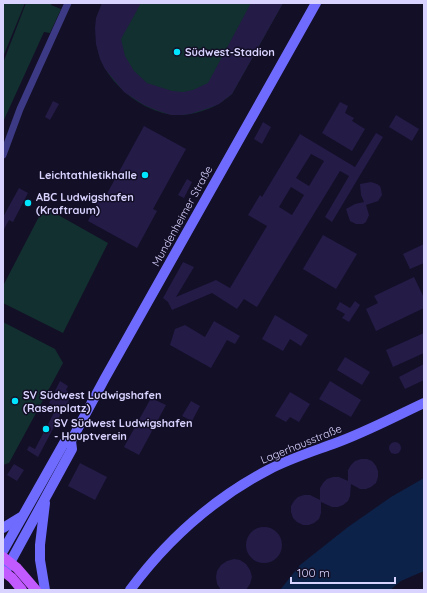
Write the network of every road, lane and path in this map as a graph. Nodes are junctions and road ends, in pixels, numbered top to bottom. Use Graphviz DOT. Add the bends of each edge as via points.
graph roads {
  1 [pos="68,3"];
  2 [pos="316,3"];
  3 [pos="3,155"];
  4 [pos="424,403"];
  5 [pos="71,441"];
  6 [pos="46,495"];
  7 [pos="24,514"];
  8 [pos="3,528"];
  9 [pos="3,551"];
  10 [pos="6,559"];
  11 [pos="4,573"];
  12 [pos="22,590"];
  13 [pos="36,590"];
  14 [pos="45,590"];
  15 [pos="130,590"];
  1 -- 3 [label="street" via="20,108"];
  2 -- 5 [label="street, Mundenheimer Straße"];
  4 -- 15 [label="street, Lagerhausstraße" via="365,431 269,469 250,480 196,518 166,546"];
  5 -- 6 [label="street, Mundenheimer Straße" via="72,448"];
  5 -- 7 [label="street, Mundenheimer Straße" via="64,443"];
  6 -- 10 [label="street, Mundenheimer Straße"];
  6 -- 14 [label="street" via="40,545"];
  7 -- 8 [label="street"];
  7 -- 9 [label="street, Mundenheimer Straße"];
  10 -- 11 [label="street, Mundenheimer Straße"];
  10 -- 13 [label="main road"];
  11 -- 12 [label="main road"];
}
